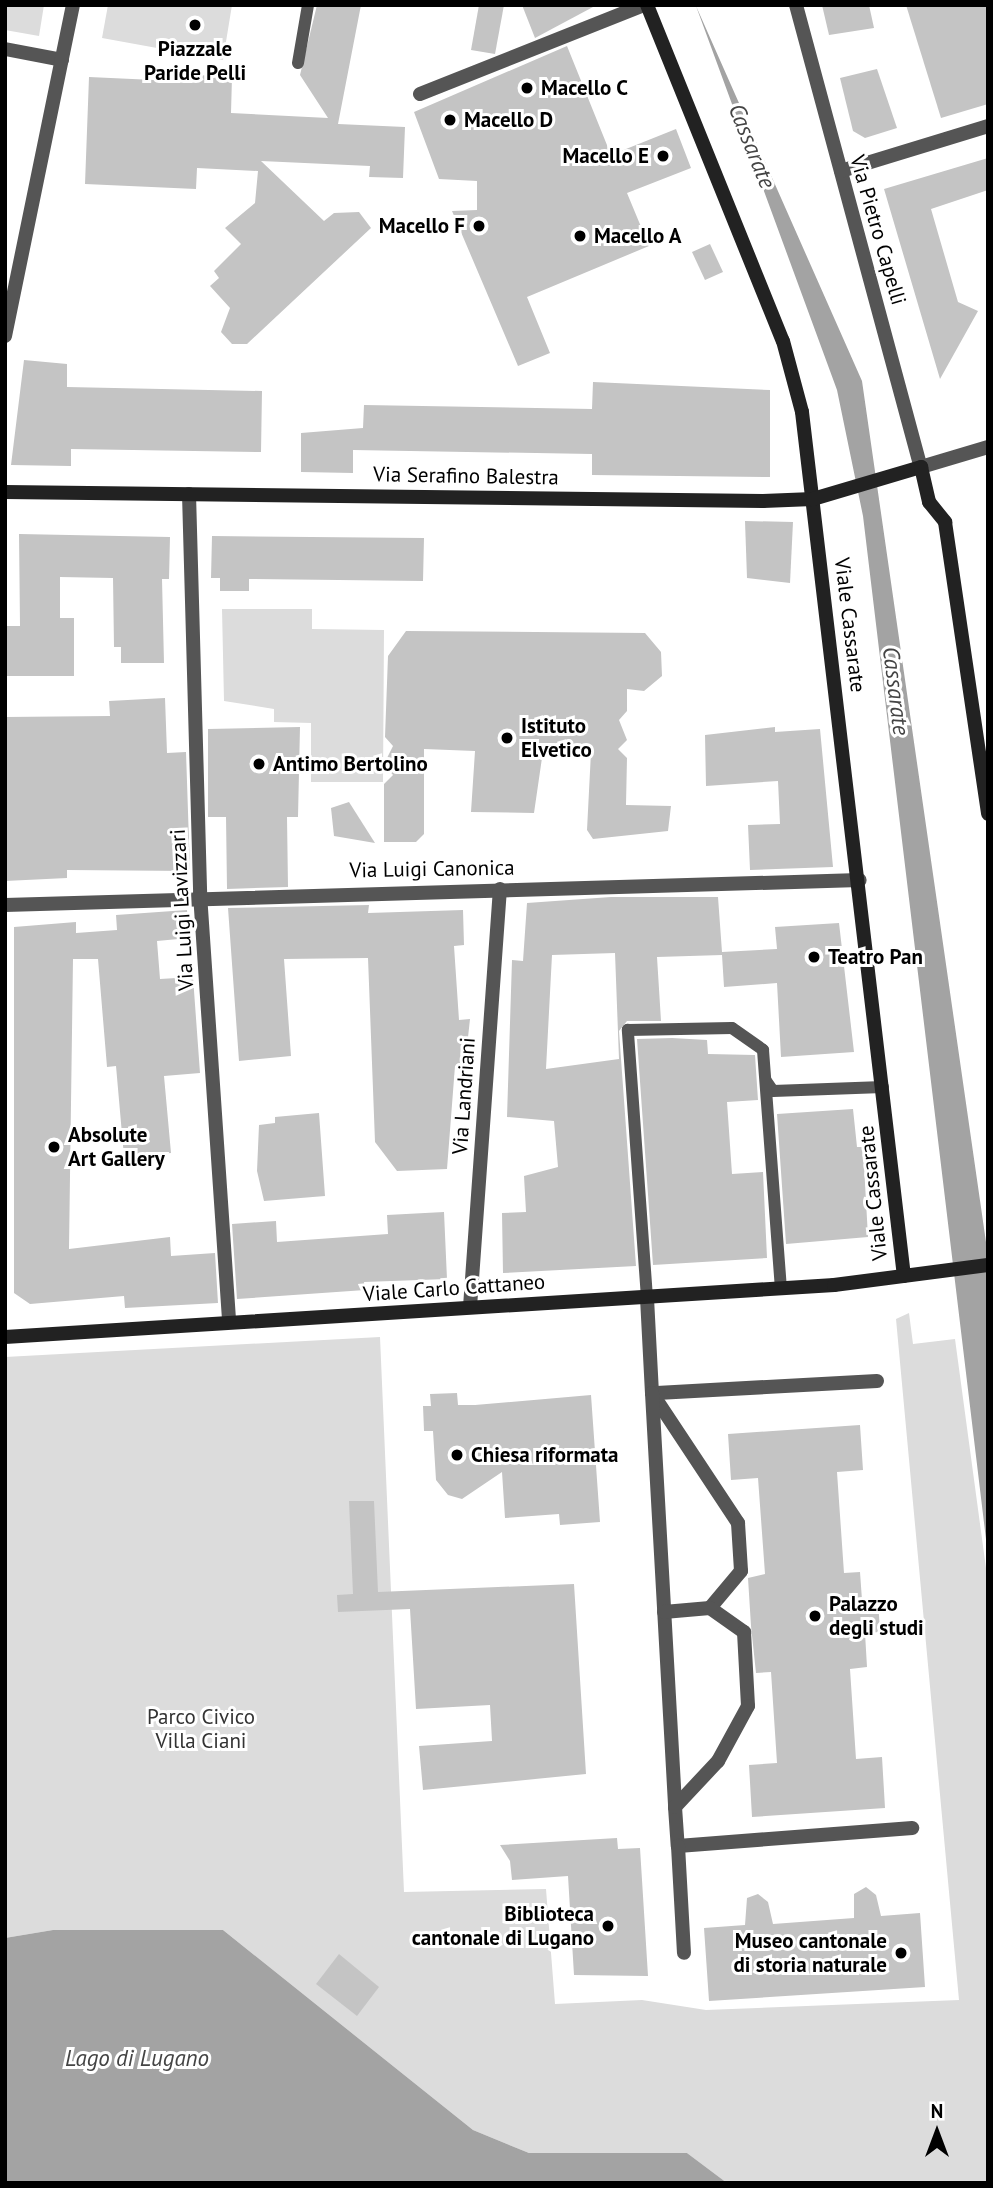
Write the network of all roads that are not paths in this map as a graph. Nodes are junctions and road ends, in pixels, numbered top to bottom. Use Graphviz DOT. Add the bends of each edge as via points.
graph roads {
  1 [pos="73,5"];
  2 [pos="308,5"];
  3 [pos="646,5"];
  4 [pos="796,5"];
  5 [pos="5,49"];
  6 [pos="62,60"];
  7 [pos="298,63"];
  8 [pos="420,94"];
  9 [pos="988,126"];
  10 [pos="841,171"];
  11 [pos="5,336"];
  12 [pos="988,447"];
  13 [pos="921,467"];
  14 [pos="5,492"];
  15 [pos="189,494"];
  16 [pos="813,499"];
  17 [pos="987,805"];
  18 [pos="860,880"];
  19 [pos="500,889"];
  20 [pos="200,894"];
  21 [pos="5,905"];
  22 [pos="766,1081"];
  23 [pos="883,1087"];
  24 [pos="988,1265"];
  25 [pos="904,1276"];
  26 [pos="781,1288"];
  27 [pos="647,1298"];
  28 [pos="470,1307"];
  29 [pos="229,1322"];
  30 [pos="5,1338"];
  31 [pos="877,1381"];
  32 [pos="652,1393"];
  33 [pos="710,1608"];
  34 [pos="664,1612"];
  35 [pos="675,1807"];
  36 [pos="912,1828"];
  37 [pos="678,1846"];
  38 [pos="684,1953"];
  1 -- 6 [label="street"];
  2 -- 7 [label="lane"];
  3 -- 8 [label="street"];
  3 -- 16 [label="main road, Viale Cassarate" via="783,341 802,412"];
  4 -- 10 [label="street, Via Pietro Capelli"];
  5 -- 6 [label="street"];
  6 -- 11 [label="street"];
  9 -- 10 [label="street"];
  10 -- 13 [label="street, Via Pietro Capelli"];
  12 -- 13 [label="street"];
  13 -- 16 [label="main road, Via Serafino Balestra"];
  13 -- 17 [label="main road" via="929,502 944,522"];
  14 -- 15 [label="main road, Via Serafino Balestra"];
  15 -- 16 [label="main road, Via Serafino Balestra"];
  15 -- 20 [label="street, Via Luigi Lavizzari"];
  16 -- 18 [label="main road, Viale Cassarate"];
  18 -- 19 [label="street, Via Luigi Canonica"];
  18 -- 23 [label="main road, Viale Cassarate"];
  19 -- 20 [label="street, Via Luigi Canonica"];
  19 -- 28 [label="street, Via Landriani"];
  20 -- 21 [label="street, Via Luigi Canonica"];
  20 -- 29 [label="street, Via Luigi Lavizzari"];
  22 -- 23 [label="lane" via="773,1091"];
  22 -- 26 [label="lane" via="766,1150"];
  22 -- 27 [label="lane" via="763,1050 732,1028 628,1030"];
  23 -- 25 [label="main road, Viale Cassarate"];
  24 -- 25 [label="main road, Viale Carlo Cattaneo"];
  25 -- 26 [label="main road, Viale Carlo Cattaneo"];
  26 -- 27 [label="main road, Viale Carlo Cattaneo"];
  27 -- 28 [label="main road, Viale Carlo Cattaneo"];
  27 -- 32 [label="street"];
  28 -- 29 [label="main road, Viale Carlo Cattaneo"];
  29 -- 30 [label="main road, Viale Carlo Cattaneo"];
  31 -- 32 [label="street"];
  32 -- 33 [label="street" via="738,1523 741,1571"];
  32 -- 34 [label="street"];
  33 -- 34 [label="street"];
  33 -- 35 [label="street" via="744,1632 748,1706 718,1761"];
  34 -- 35 [label="street"];
  35 -- 37 [label="street"];
  36 -- 37 [label="street"];
  37 -- 38 [label="street"];
}
